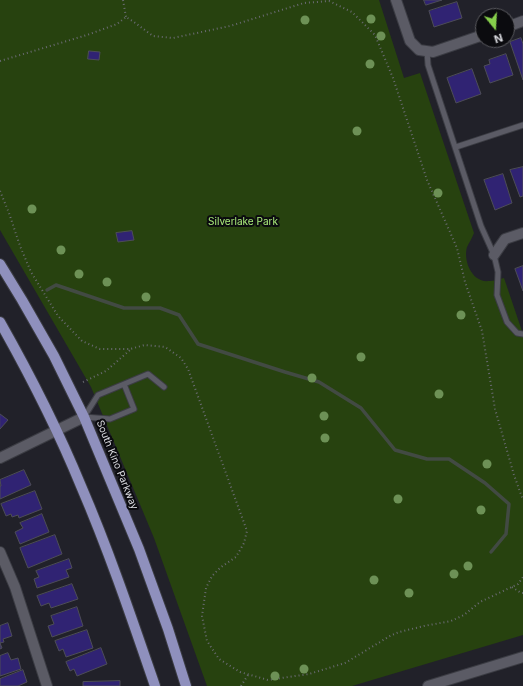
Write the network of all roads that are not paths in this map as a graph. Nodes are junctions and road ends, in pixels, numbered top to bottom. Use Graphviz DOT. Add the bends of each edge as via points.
graph roads {
  1 [pos="396,0"];
  2 [pos="475,38"];
  3 [pos="423,51"];
  4 [pos="523,125"];
  5 [pos="456,148"];
  6 [pos="523,233"];
  7 [pos="494,254"];
  8 [pos="0,264"];
  9 [pos="0,322"];
  10 [pos="523,334"];
  11 [pos="124,384"];
  12 [pos="164,387"];
  13 [pos="84,417"];
  14 [pos="56,431"];
  15 [pos="0,458"];
  16 [pos="0,552"];
  17 [pos="523,657"];
  18 [pos="47,686"];
  19 [pos="155,686"];
  20 [pos="186,686"];
  21 [pos="428,686"];
  1 -- 3 [label="street" via="410,41"];
  2 -- 3 [label="street" via="433,52"];
  3 -- 5 [label="lane"];
  4 -- 5 [label="lane"];
  5 -- 7 [label="lane" via="480,226"];
  6 -- 7 [label="street" via="505,239"];
  7 -- 10 [label="lane" via="498,272 497,295 504,316 517,333"];
  8 -- 13 [label="main road, South Kino Parkway" via="54,356"];
  9 -- 14 [label="main road"];
  11 -- 12 [label="lane" via="148,374"];
  11 -- 13 [label="lane" via="98,396"];
  11 -- 13 [label="lane" via="134,409 110,419"];
  13 -- 14 [label="street"];
  13 -- 20 [label="main road, South Kino Parkway" via="139,549"];
  14 -- 15 [label="street"];
  14 -- 19 [label="main road" via="109,553"];
  16 -- 18 [label="street"];
  17 -- 21 [label="street"];
}
